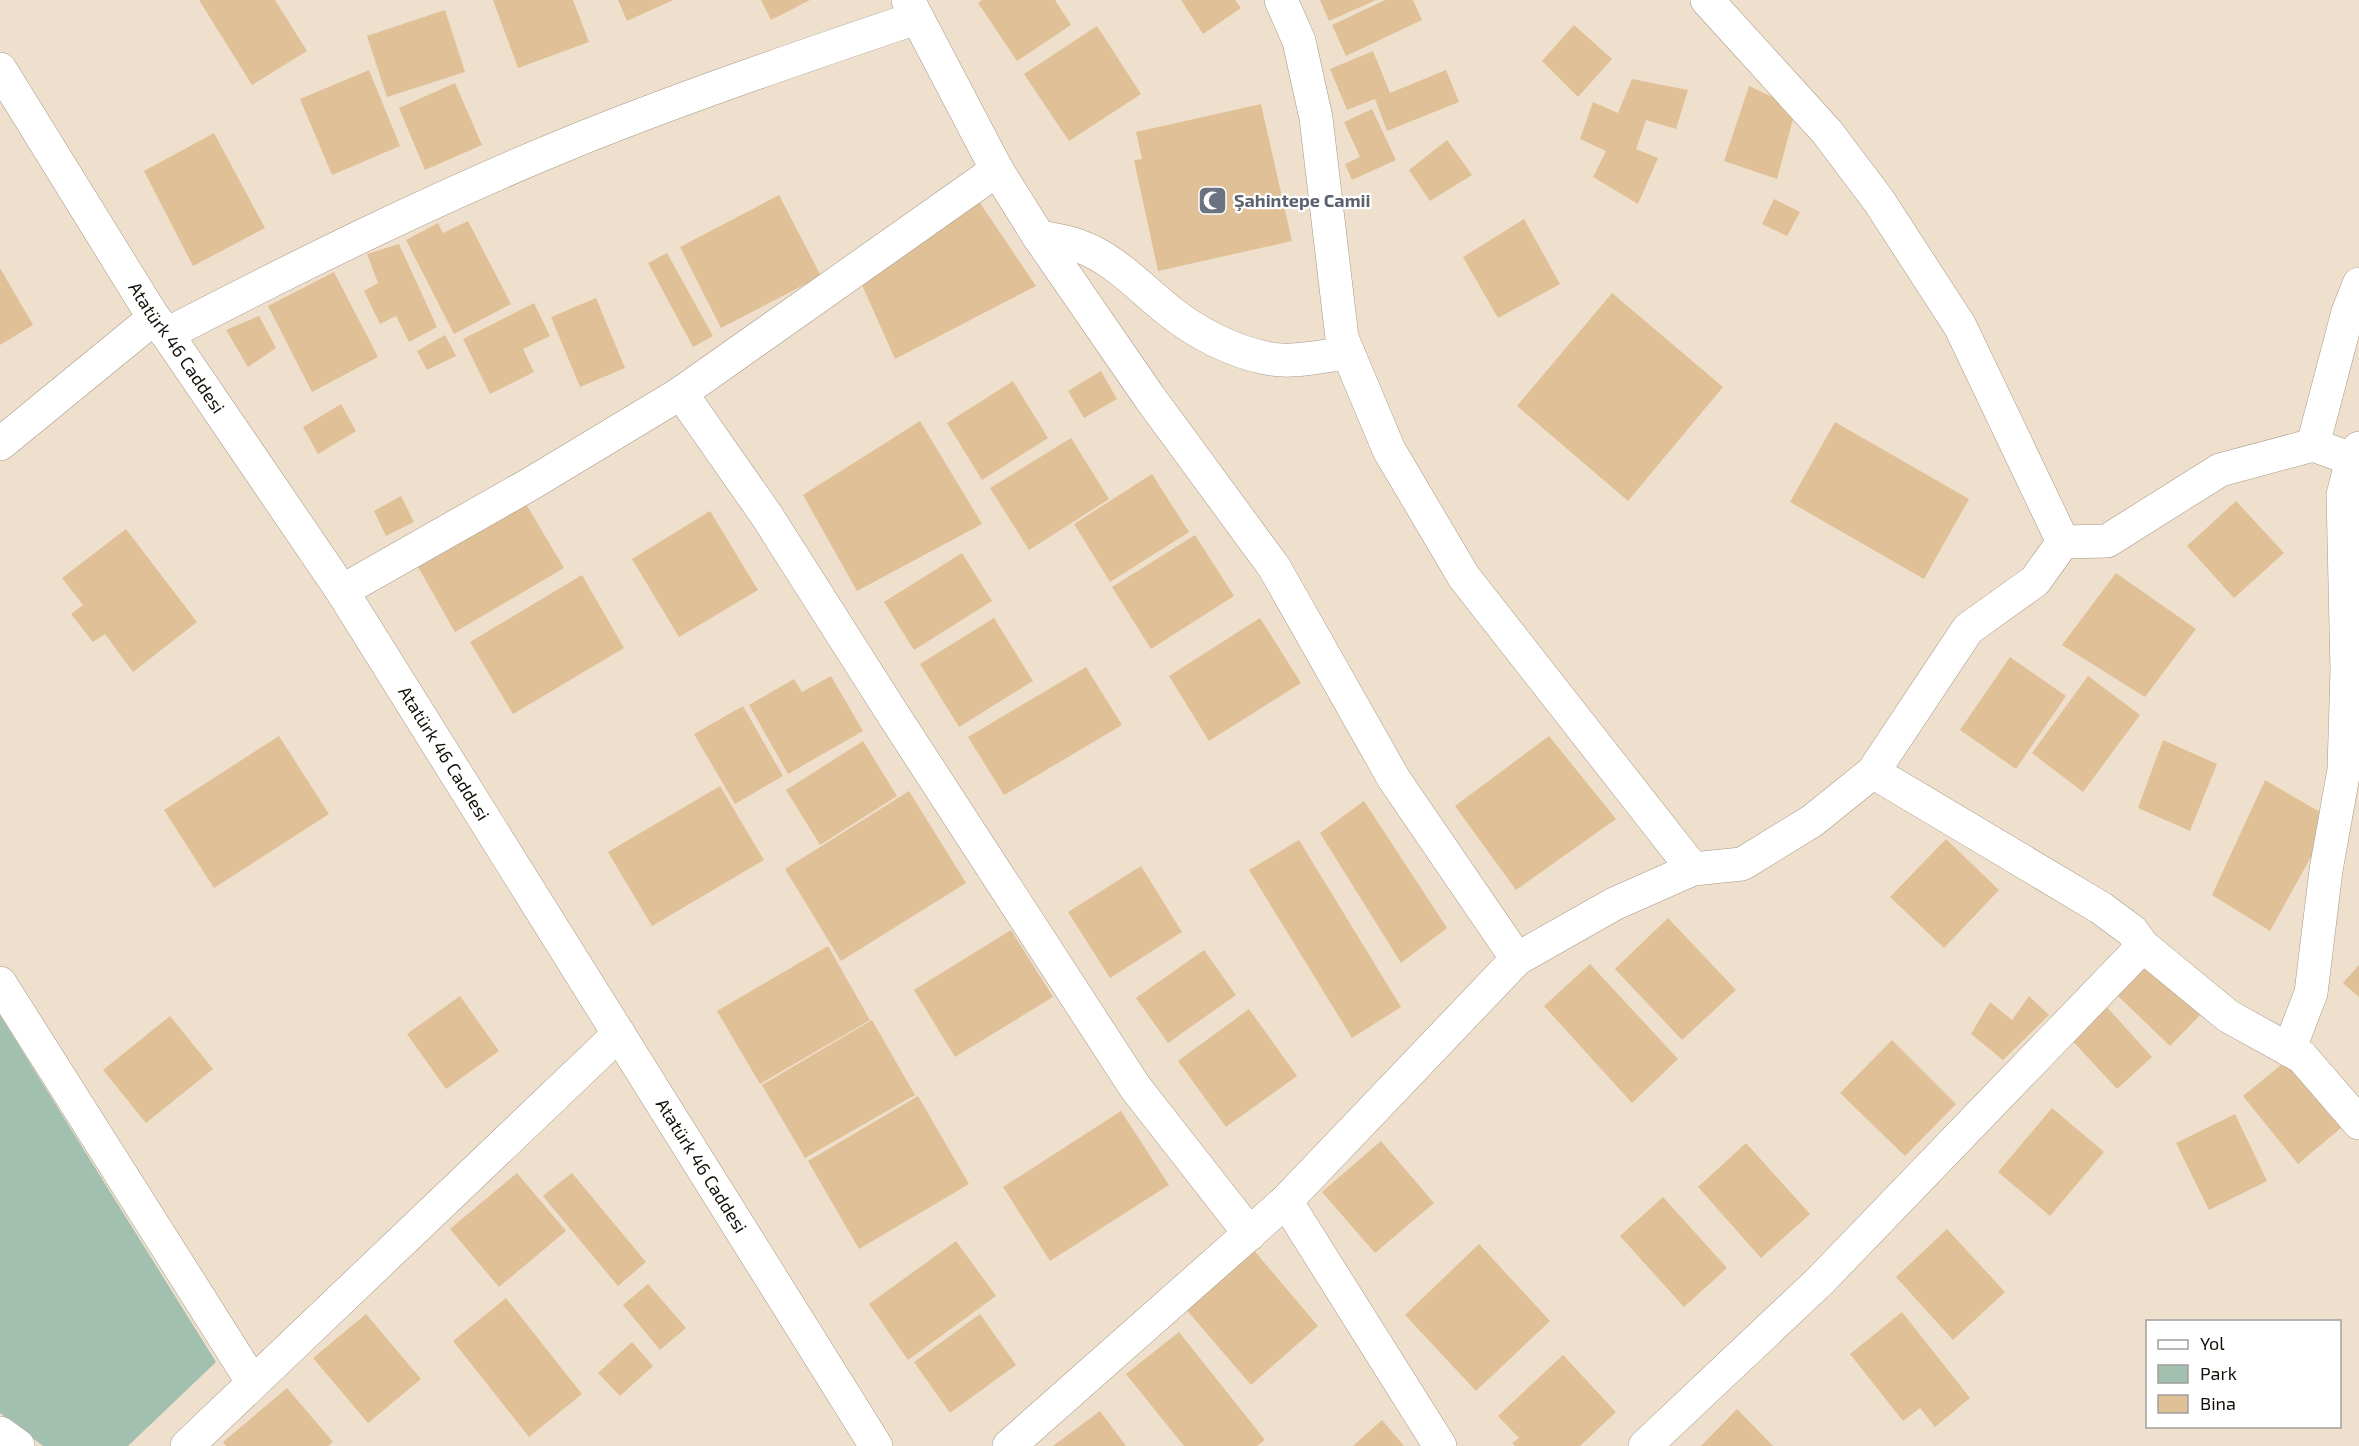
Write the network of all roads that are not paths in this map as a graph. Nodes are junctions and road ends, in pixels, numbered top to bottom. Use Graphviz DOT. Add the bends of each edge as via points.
graph roads {
  1 [pos="1281,0"];
  2 [pos="1707,0"];
  3 [pos="912,9"];
  4 [pos="0,69"];
  5 [pos="996,170"];
  6 [pos="1039,237"];
  7 [pos="2359,284"];
  8 [pos="160,326"];
  9 [pos="1348,353"];
  10 [pos="681,393"];
  11 [pos="0,444"];
  12 [pos="2313,445"];
  13 [pos="2355,453"];
  14 [pos="2062,542"];
  15 [pos="342,591"];
  16 [pos="1873,772"];
  17 [pos="1693,869"];
  18 [pos="2143,946"];
  19 [pos="1517,959"];
  20 [pos="0,983"];
  21 [pos="619,1034"];
  22 [pos="2289,1050"];
  23 [pos="2359,1123"];
  24 [pos="1286,1201"];
  25 [pos="1250,1234"];
  26 [pos="253,1383"];
  27 [pos="0,1432"];
  28 [pos="18,1446"];
  29 [pos="187,1446"];
  30 [pos="876,1446"];
  31 [pos="1009,1446"];
  32 [pos="1440,1446"];
  33 [pos="1644,1446"];
  1 -- 9 [label="street" via="1299,41 1316,118 1342,338"];
  2 -- 14 [label="street" via="1827,132 1879,201 1960,326"];
  3 -- 5 [label="street"];
  3 -- 8 [label="street" via="582,138"];
  4 -- 8 [label="street, Atatürk 46 Caddesi"];
  5 -- 6 [label="street"];
  5 -- 10 [label="street"];
  6 -- 9 [label="street" via="1080,246 1107,259 1169,311 1237,350 1268,359"];
  6 -- 19 [label="street" via="1274,567 1394,779"];
  7 -- 12 [label="street"];
  8 -- 11 [label="street"];
  8 -- 15 [label="street, Atatürk 46 Caddesi"];
  9 -- 17 [label="street" via="1389,450 1464,577"];
  10 -- 15 [label="street"];
  10 -- 25 [label="street" via="767,516 1135,1087"];
  12 -- 13 [label="street"];
  12 -- 14 [label="street" via="2220,471 2107,541"];
  13 -- 22 [label="street" via="2343,495 2347,670 2344,770 2326,870 2311,993"];
  14 -- 16 [label="street" via="2035,581 1968,629"];
  15 -- 21 [label="street, Atatürk 46 Caddesi"];
  16 -- 17 [label="street" via="1812,821 1742,864"];
  16 -- 18 [label="street" via="2101,908 2132,931"];
  17 -- 19 [label="street" via="1614,904"];
  18 -- 22 [label="street" via="2229,1016"];
  18 -- 33 [label="street" via="1820,1281"];
  19 -- 24 [label="street"];
  20 -- 26 [label="street"];
  21 -- 26 [label="street"];
  21 -- 30 [label="street, Atatürk 46 Caddesi"];
  22 -- 23 [label="street" via="2302,1057"];
  24 -- 25 [label="street"];
  24 -- 32 [label="street"];
  25 -- 31 [label="street"];
  26 -- 29 [label="street"];
  27 -- 28 [label="street"];
}
